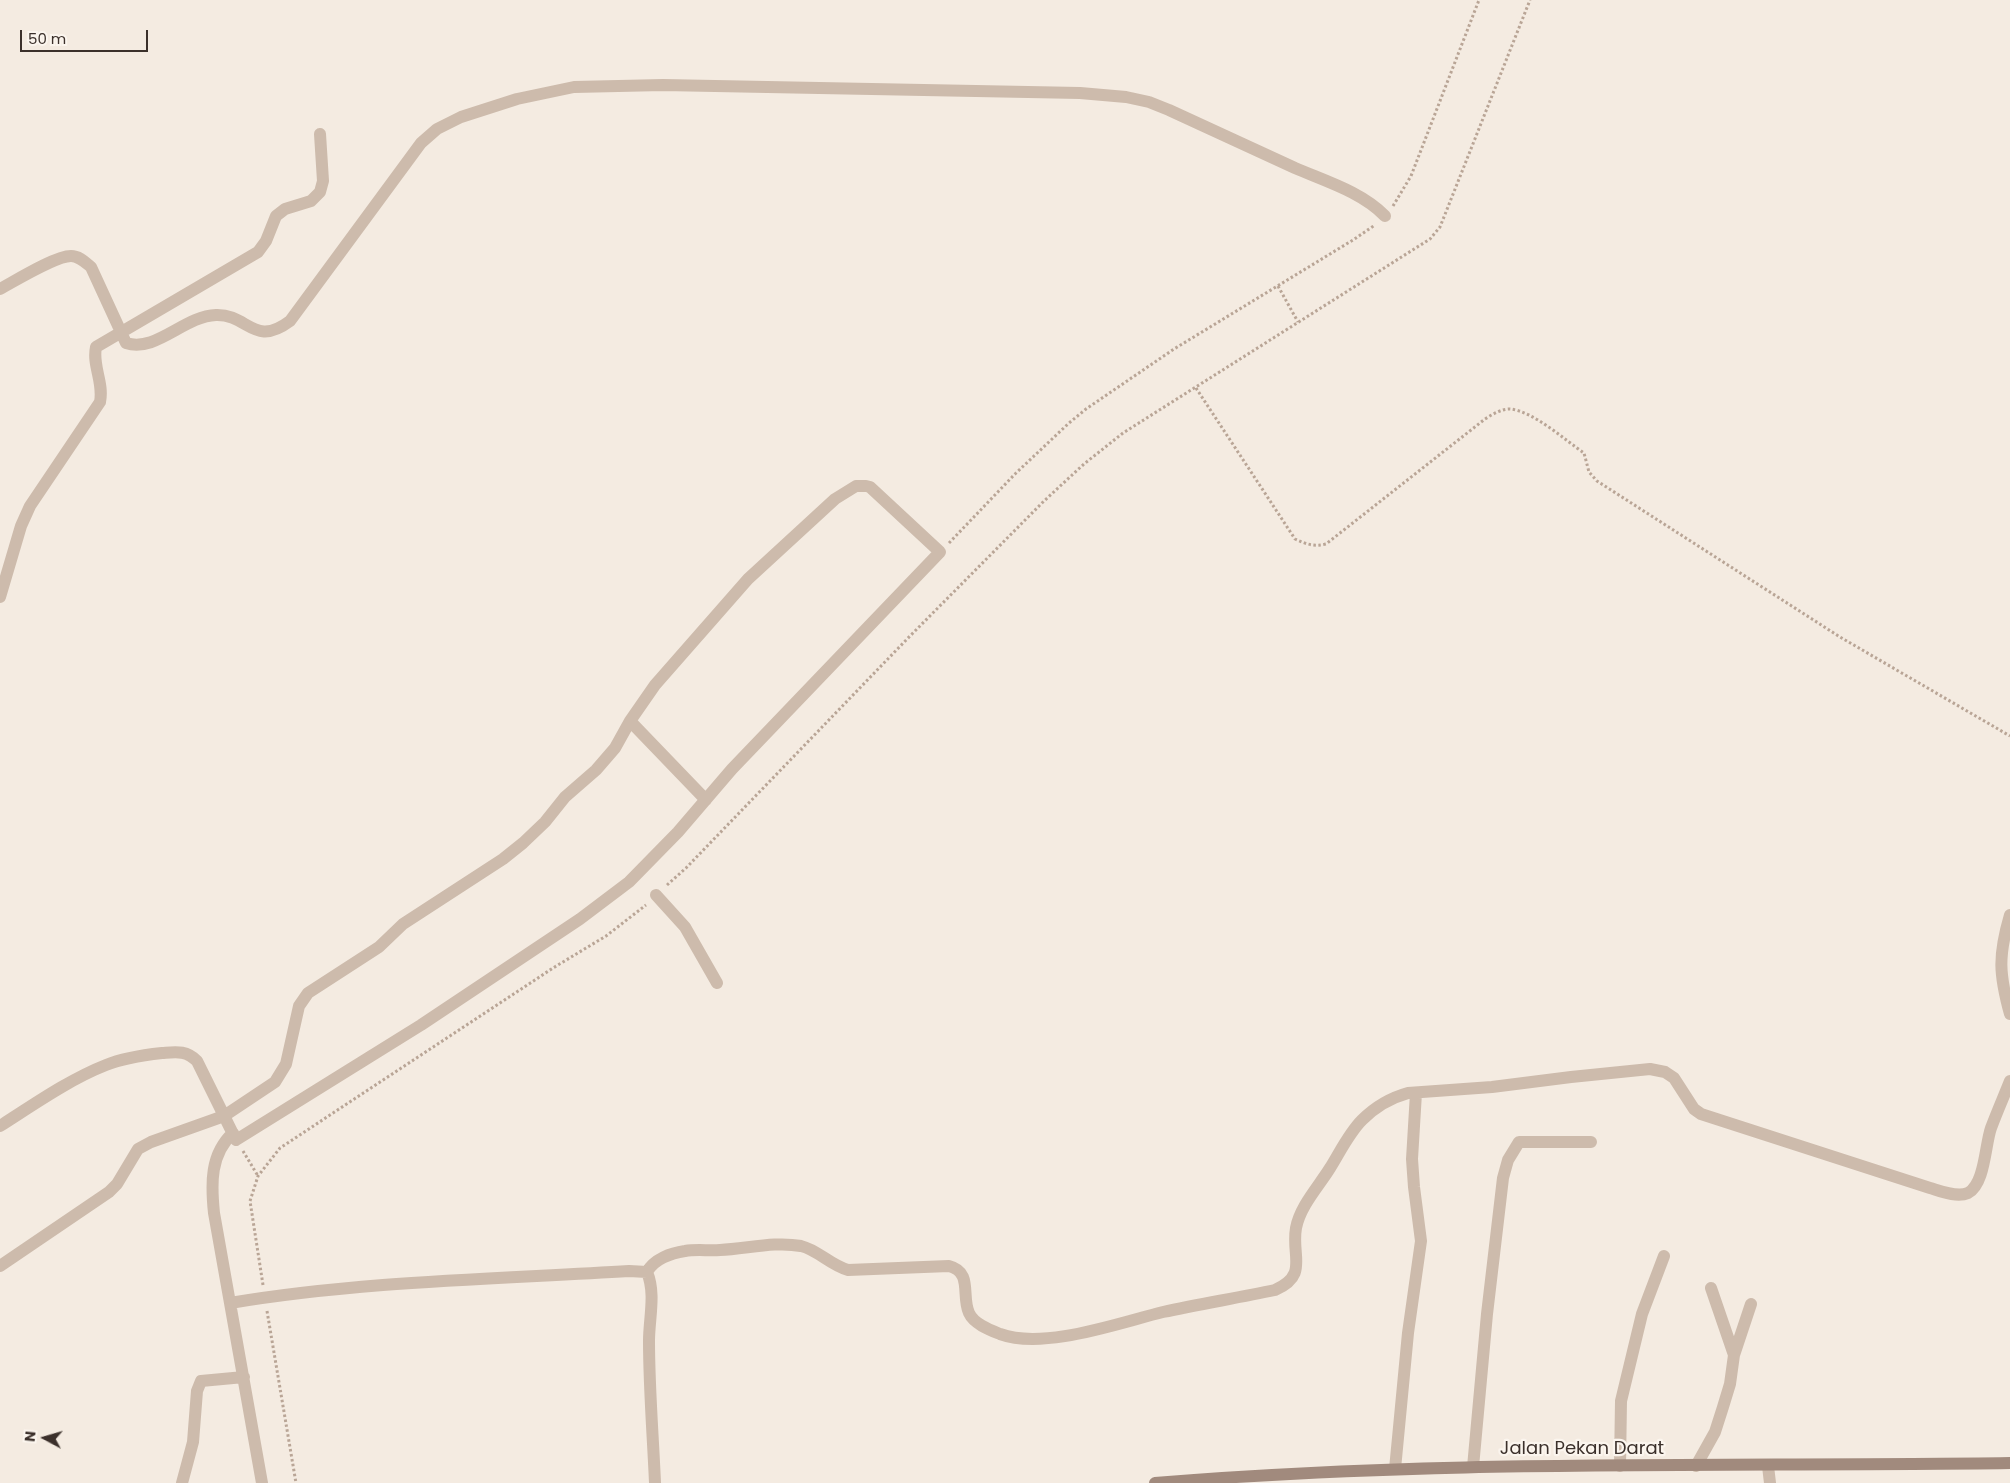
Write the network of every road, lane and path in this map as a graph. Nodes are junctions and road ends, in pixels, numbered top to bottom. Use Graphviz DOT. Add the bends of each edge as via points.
graph roads {
  1 [pos="1479,0"];
  2 [pos="1530,0"];
  3 [pos="320,134"];
  4 [pos="1386,216"];
  5 [pos="1278,286"];
  6 [pos="0,289"];
  7 [pos="1298,322"];
  8 [pos="120,331"];
  9 [pos="1196,388"];
  10 [pos="940,552"];
  11 [pos="0,597"];
  12 [pos="630,722"];
  13 [pos="2010,736"];
  14 [pos="706,800"];
  15 [pos="656,894"];
  16 [pos="2010,915"];
  17 [pos="717,983"];
  18 [pos="2010,1014"];
  19 [pos="2010,1081"];
  20 [pos="1416,1098"];
  21 [pos="224,1116"];
  22 [pos="0,1126"];
  23 [pos="235,1138"];
  24 [pos="1591,1142"];
  25 [pos="258,1176"];
  26 [pos="1664,1256"];
  27 [pos="0,1266"];
  28 [pos="647,1272"];
  29 [pos="1711,1288"];
  30 [pos="260,1298"];
  31 [pos="235,1303"];
  32 [pos="1751,1304"];
  33 [pos="1734,1355"];
  34 [pos="244,1377"];
  35 [pos="2010,1463"];
  36 [pos="1620,1466"];
  37 [pos="1696,1466"];
  38 [pos="1768,1466"];
  39 [pos="1473,1467"];
  40 [pos="1395,1469"];
  41 [pos="182,1483"];
  42 [pos="262,1483"];
  43 [pos="296,1483"];
  44 [pos="655,1483"];
  45 [pos="1155,1483"];
  46 [pos="1770,1483"];
  1 -- 4 [label="path" via="1411,176"];
  2 -- 7 [label="path" via="1440,228 1416,249"];
  3 -- 8 [label="street" via="323,181 320,192 311,201 285,209 276,216 266,241 245,261"];
  4 -- 5 [label="path"];
  4 -- 8 [label="street" via="1334,185 1169,110 1126,97 946,90 574,86 517,99 437,129 421,143 282,327 263,332 215,315 199,318 146,345 135,346 126,343"];
  5 -- 7 [label="path"];
  5 -- 10 [label="path" via="1174,349 1069,422"];
  6 -- 8 [label="street" via="62,257 76,257 91,267"];
  7 -- 9 [label="path"];
  8 -- 11 [label="street" via="96,347 94,355 101,385 100,402 30,506 16,540"];
  9 -- 13 [label="path" via="1295,539 1316,546 1326,544 1485,418 1497,411 1510,409 1531,416 1584,453 1589,472 1597,481 1840,637"];
  9 -- 15 [label="path" via="1123,433 1064,482 686,868"];
  10 -- 12 [label="street" via="875,490 861,485 843,493 748,579 655,685"];
  10 -- 14 [label="street"];
  12 -- 14 [label="street"];
  12 -- 21 [label="street" via="615,748 596,770 523,843 410,919 378,947 308,994 299,1006 286,1064 275,1082"];
  14 -- 23 [label="street" via="628,882 580,919 358,1065"];
  15 -- 17 [label="street" via="685,927"];
  15 -- 25 [label="path" via="606,936 280,1148"];
  16 -- 18 [label="street" via="2000,959 2001,979"];
  19 -- 20 [label="street" via="1991,1128 1982,1170 1966,1194 1930,1188 1701,1114 1694,1109 1674,1078 1650,1069 1571,1076"];
  20 -- 28 [label="street" via="1394,1097 1361,1120 1303,1209 1296,1228 1297,1265 1292,1279 1275,1290 1028,1340 999,1334 970,1315 963,1275 957,1268 949,1266 848,1270 836,1267 802,1246 781,1244 685,1251 664,1257"];
  20 -- 40 [label="street" via="1412,1159 1421,1241"];
  21 -- 22 [label="street" via="197,1061 191,1054 175,1052 107,1064"];
  21 -- 23 [label="street"];
  21 -- 27 [label="street" via="151,1142 138,1150 109,1192"];
  23 -- 25 [label="path"];
  23 -- 31 [label="street" via="225,1140 219,1152 213,1168 212,1186 214,1213"];
  24 -- 39 [label="street" via="1519,1142 1508,1160 1495,1240"];
  25 -- 30 [label="path" via="250,1201"];
  26 -- 36 [label="street" via="1642,1314 1622,1401"];
  28 -- 30 [label="street" via="469,1278"];
  28 -- 44 [label="street" via="651,1292 649,1340"];
  29 -- 33 [label="street"];
  30 -- 31 [label="street"];
  30 -- 43 [label="path"];
  31 -- 34 [label="street"];
  32 -- 33 [label="street"];
  33 -- 37 [label="street" via="1730,1384 1715,1432"];
  34 -- 41 [label="street" via="200,1381 193,1442"];
  34 -- 42 [label="street"];
  35 -- 38 [label="main road, Jalan Pekan Darat"];
  36 -- 37 [label="main road, Jalan Pekan Darat"];
  36 -- 39 [label="main road, Jalan Pekan Darat"];
  37 -- 38 [label="main road, Jalan Pekan Darat"];
  38 -- 46 [label="street"];
  39 -- 40 [label="main road, Jalan Pekan Darat"];
  40 -- 45 [label="main road, Jalan Pekan Darat" via="1299,1472"];
}
